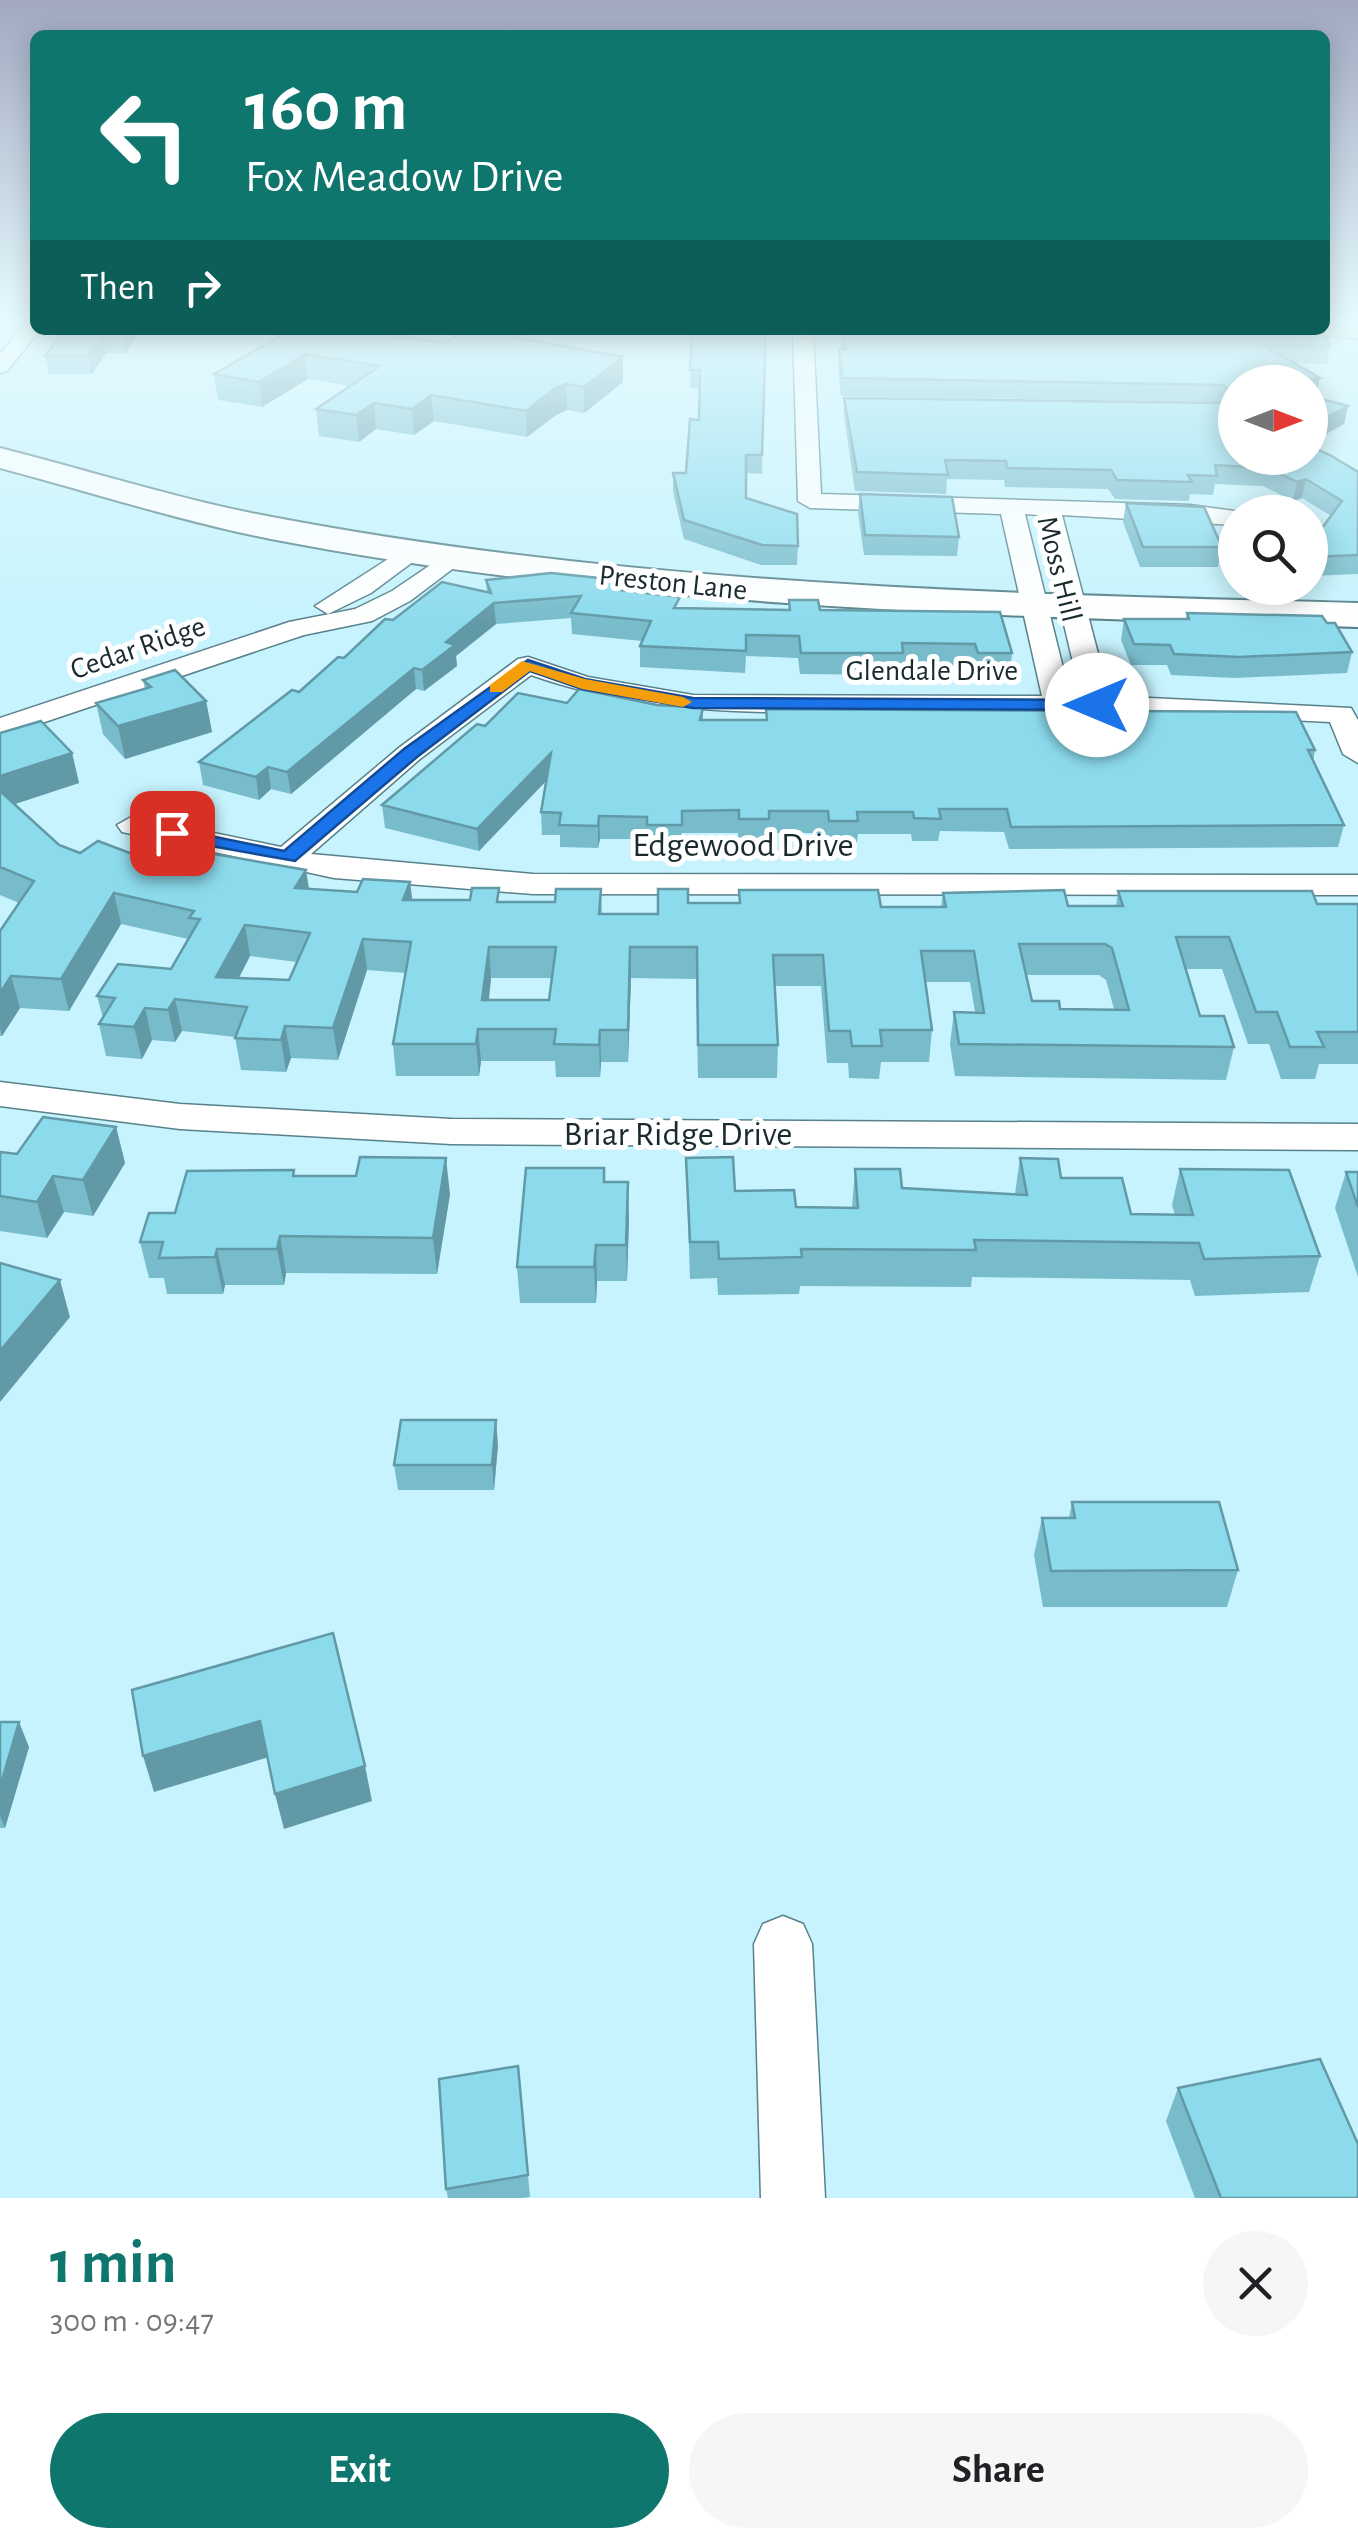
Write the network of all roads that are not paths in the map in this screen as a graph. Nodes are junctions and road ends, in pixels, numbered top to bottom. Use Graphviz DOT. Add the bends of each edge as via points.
graph roads {
  1 [pos="816,422"];
  2 [pos="0,458"];
  3 [pos="1011,507"];
  4 [pos="1048,508"];
  5 [pos="1218,516"];
  6 [pos="412,550"];
  7 [pos="454,556"];
  8 [pos="1034,606"];
  9 [pos="1075,607"];
  10 [pos="1358,615"];
  11 [pos="298,628"];
  12 [pos="1058,705"];
  13 [pos="1097,705"];
  14 [pos="0,728"];
  15 [pos="1358,754"];
  16 [pos="133,825"];
  17 [pos="288,857"];
  18 [pos="1358,885"];
  19 [pos="0,1094"];
  20 [pos="1358,1136"];
  21 [pos="783,1944"];
  22 [pos="793,2198"];
  1 -- 3 [label="street" via="810,501"];
  2 -- 6 [label="street, Preston Lane" via="269,527"];
  3 -- 4 [label="street"];
  3 -- 8 [label="street, Moss Hill"];
  4 -- 5 [label="street"];
  4 -- 9 [label="street, Moss Hill"];
  6 -- 7 [label="street, Preston Lane"];
  6 -- 11 [label="street, Cedar Ridge"];
  7 -- 8 [label="street, Preston Lane" via="670,584"];
  7 -- 11 [label="street, Cedar Ridge" via="401,596 363,614"];
  8 -- 9 [label="street, Preston Lane"];
  8 -- 12 [label="street, Moss Hill"];
  9 -- 10 [label="street, Preston Lane"];
  9 -- 13 [label="street, Moss Hill"];
  11 -- 14 [label="street, Cedar Ridge"];
  12 -- 13 [label="street, Glendale Drive"];
  12 -- 17 [label="street, Glendale Drive" via="693,703 582,684 528,665"];
  13 -- 15 [label="street, Glendale Drive" via="1342,714"];
  16 -- 17 [label="street, Edgewood Drive"];
  17 -- 18 [label="street, Edgewood Drive" via="371,872 533,884"];
  19 -- 20 [label="street, Briar Ridge Drive" via="259,1126 452,1134"];
  21 -- 22 [label="street"];
}
